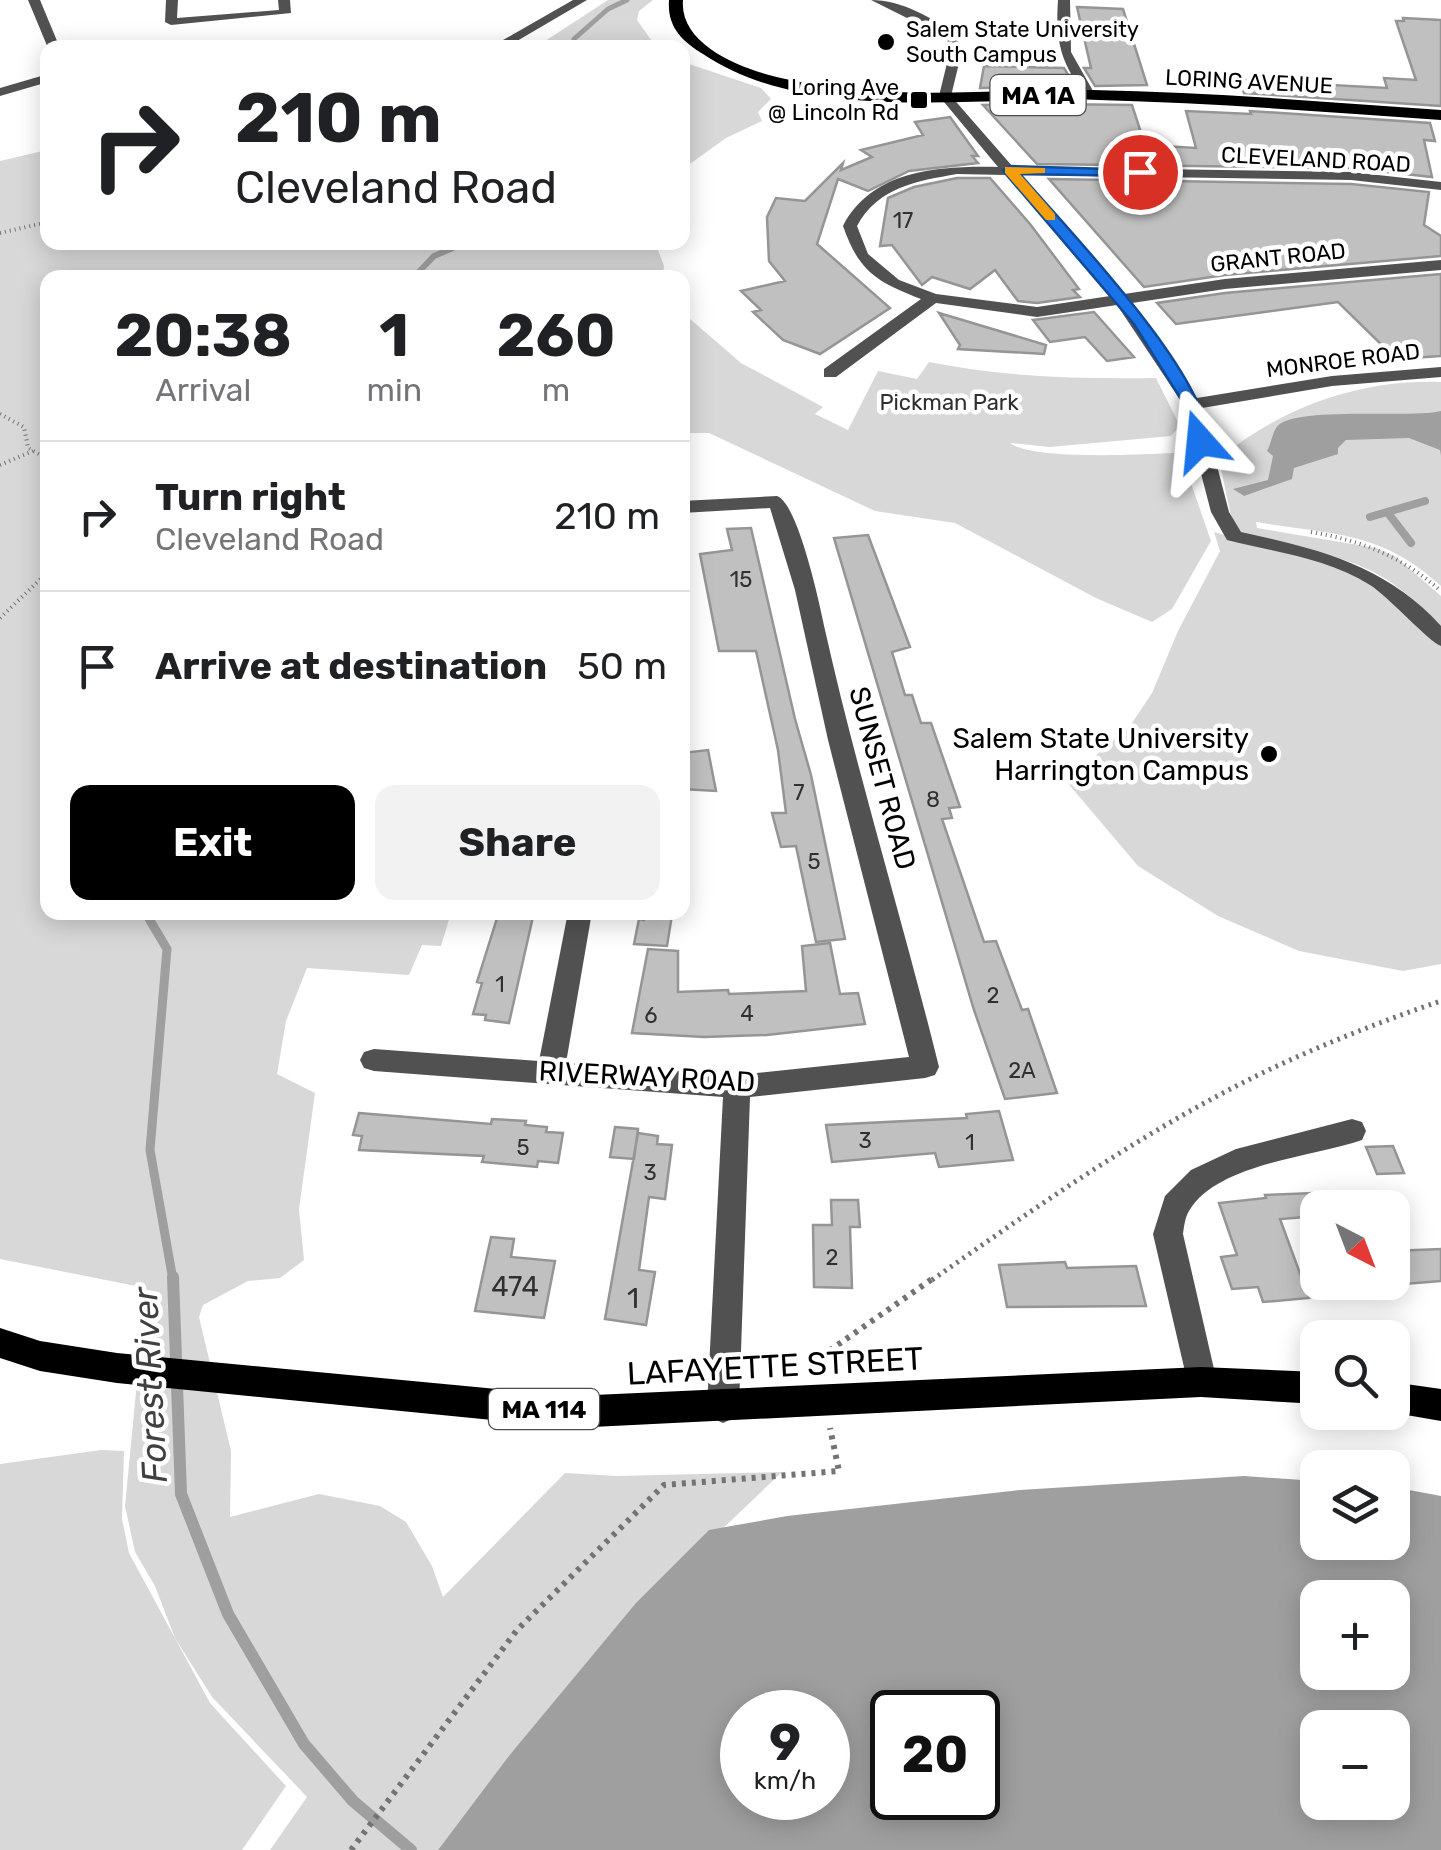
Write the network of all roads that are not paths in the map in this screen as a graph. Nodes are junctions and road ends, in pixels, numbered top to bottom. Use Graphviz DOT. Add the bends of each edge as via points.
graph roads {
  1 [pos="34,0"];
  2 [pos="172,0"];
  3 [pos="284,0"];
  4 [pos="581,0"];
  5 [pos="676,0"];
  6 [pos="877,0"];
  7 [pos="1064,0"];
  8 [pos="51,40"];
  9 [pos="509,40"];
  10 [pos="40,80"];
  11 [pos="0,92"];
  12 [pos="1094,94"];
  13 [pos="945,96"];
  14 [pos="1441,115"];
  15 [pos="1010,170"];
  16 [pos="1441,186"];
  17 [pos="1441,265"];
  18 [pos="934,298"];
  19 [pos="1121,299"];
  20 [pos="1441,372"];
  21 [pos="830,373"];
  22 [pos="1192,404"];
  23 [pos="690,507"];
  24 [pos="1441,639"];
  25 [pos="579,920"];
  26 [pos="374,1060"];
  27 [pos="920,1067"];
  28 [pos="552,1071"];
  29 [pos="737,1087"];
  30 [pos="1352,1132"];
  31 [pos="0,1343"];
  32 [pos="1201,1382"];
  33 [pos="1300,1387"];
  34 [pos="1410,1401"];
  35 [pos="1441,1405"];
  36 [pos="723,1407"];
  1 -- 8 [label="street"];
  2 -- 3 [label="street" via="171,22 285,13"];
  4 -- 9 [label="street"];
  5 -- 13 [label="highway, LORING AVENUE / MA 1A" via="684,33 746,71 857,94"];
  6 -- 13 [label="street" via="953,37"];
  7 -- 12 [label="street" via="1059,37 1067,65"];
  10 -- 11 [label="street"];
  12 -- 13 [label="highway, LORING AVENUE / MA 1A"];
  12 -- 14 [label="highway, LORING AVENUE / MA 1A"];
  13 -- 15 [label="street"];
  15 -- 16 [label="street, CLEVELAND ROAD" via="1350,176"];
  15 -- 18 [label="street, CLEVELAND ROAD" via="957,170 894,183 856,211 850,226 860,256 894,283"];
  15 -- 19 [label="street"];
  17 -- 19 [label="street, GRANT ROAD"];
  18 -- 19 [label="street, GRANT ROAD" via="1037,312"];
  18 -- 21 [label="street"];
  19 -- 22 [label="street"];
  20 -- 22 [label="street, MONROE ROAD"];
  22 -- 24 [label="street" via="1220,512 1234,536 1373,577 1415,606"];
  23 -- 27 [label="street, SUNSET ROAD" via="777,502 794,543 907,984"];
  25 -- 28 [label="street"];
  26 -- 28 [label="street, RIVERWAY ROAD"];
  27 -- 29 [label="street, RIVERWAY ROAD"];
  28 -- 29 [label="street, RIVERWAY ROAD"];
  29 -- 36 [label="street"];
  30 -- 32 [label="street" via="1246,1158 1201,1179 1175,1205 1168,1234"];
  31 -- 36 [label="main road, LAFAYETTE STREET / MA 114" via="117,1368 572,1412"];
  32 -- 33 [label="main road, LAFAYETTE STREET / MA 114"];
  32 -- 36 [label="main road, LAFAYETTE STREET / MA 114"];
  34 -- 35 [label="main road"];
}
